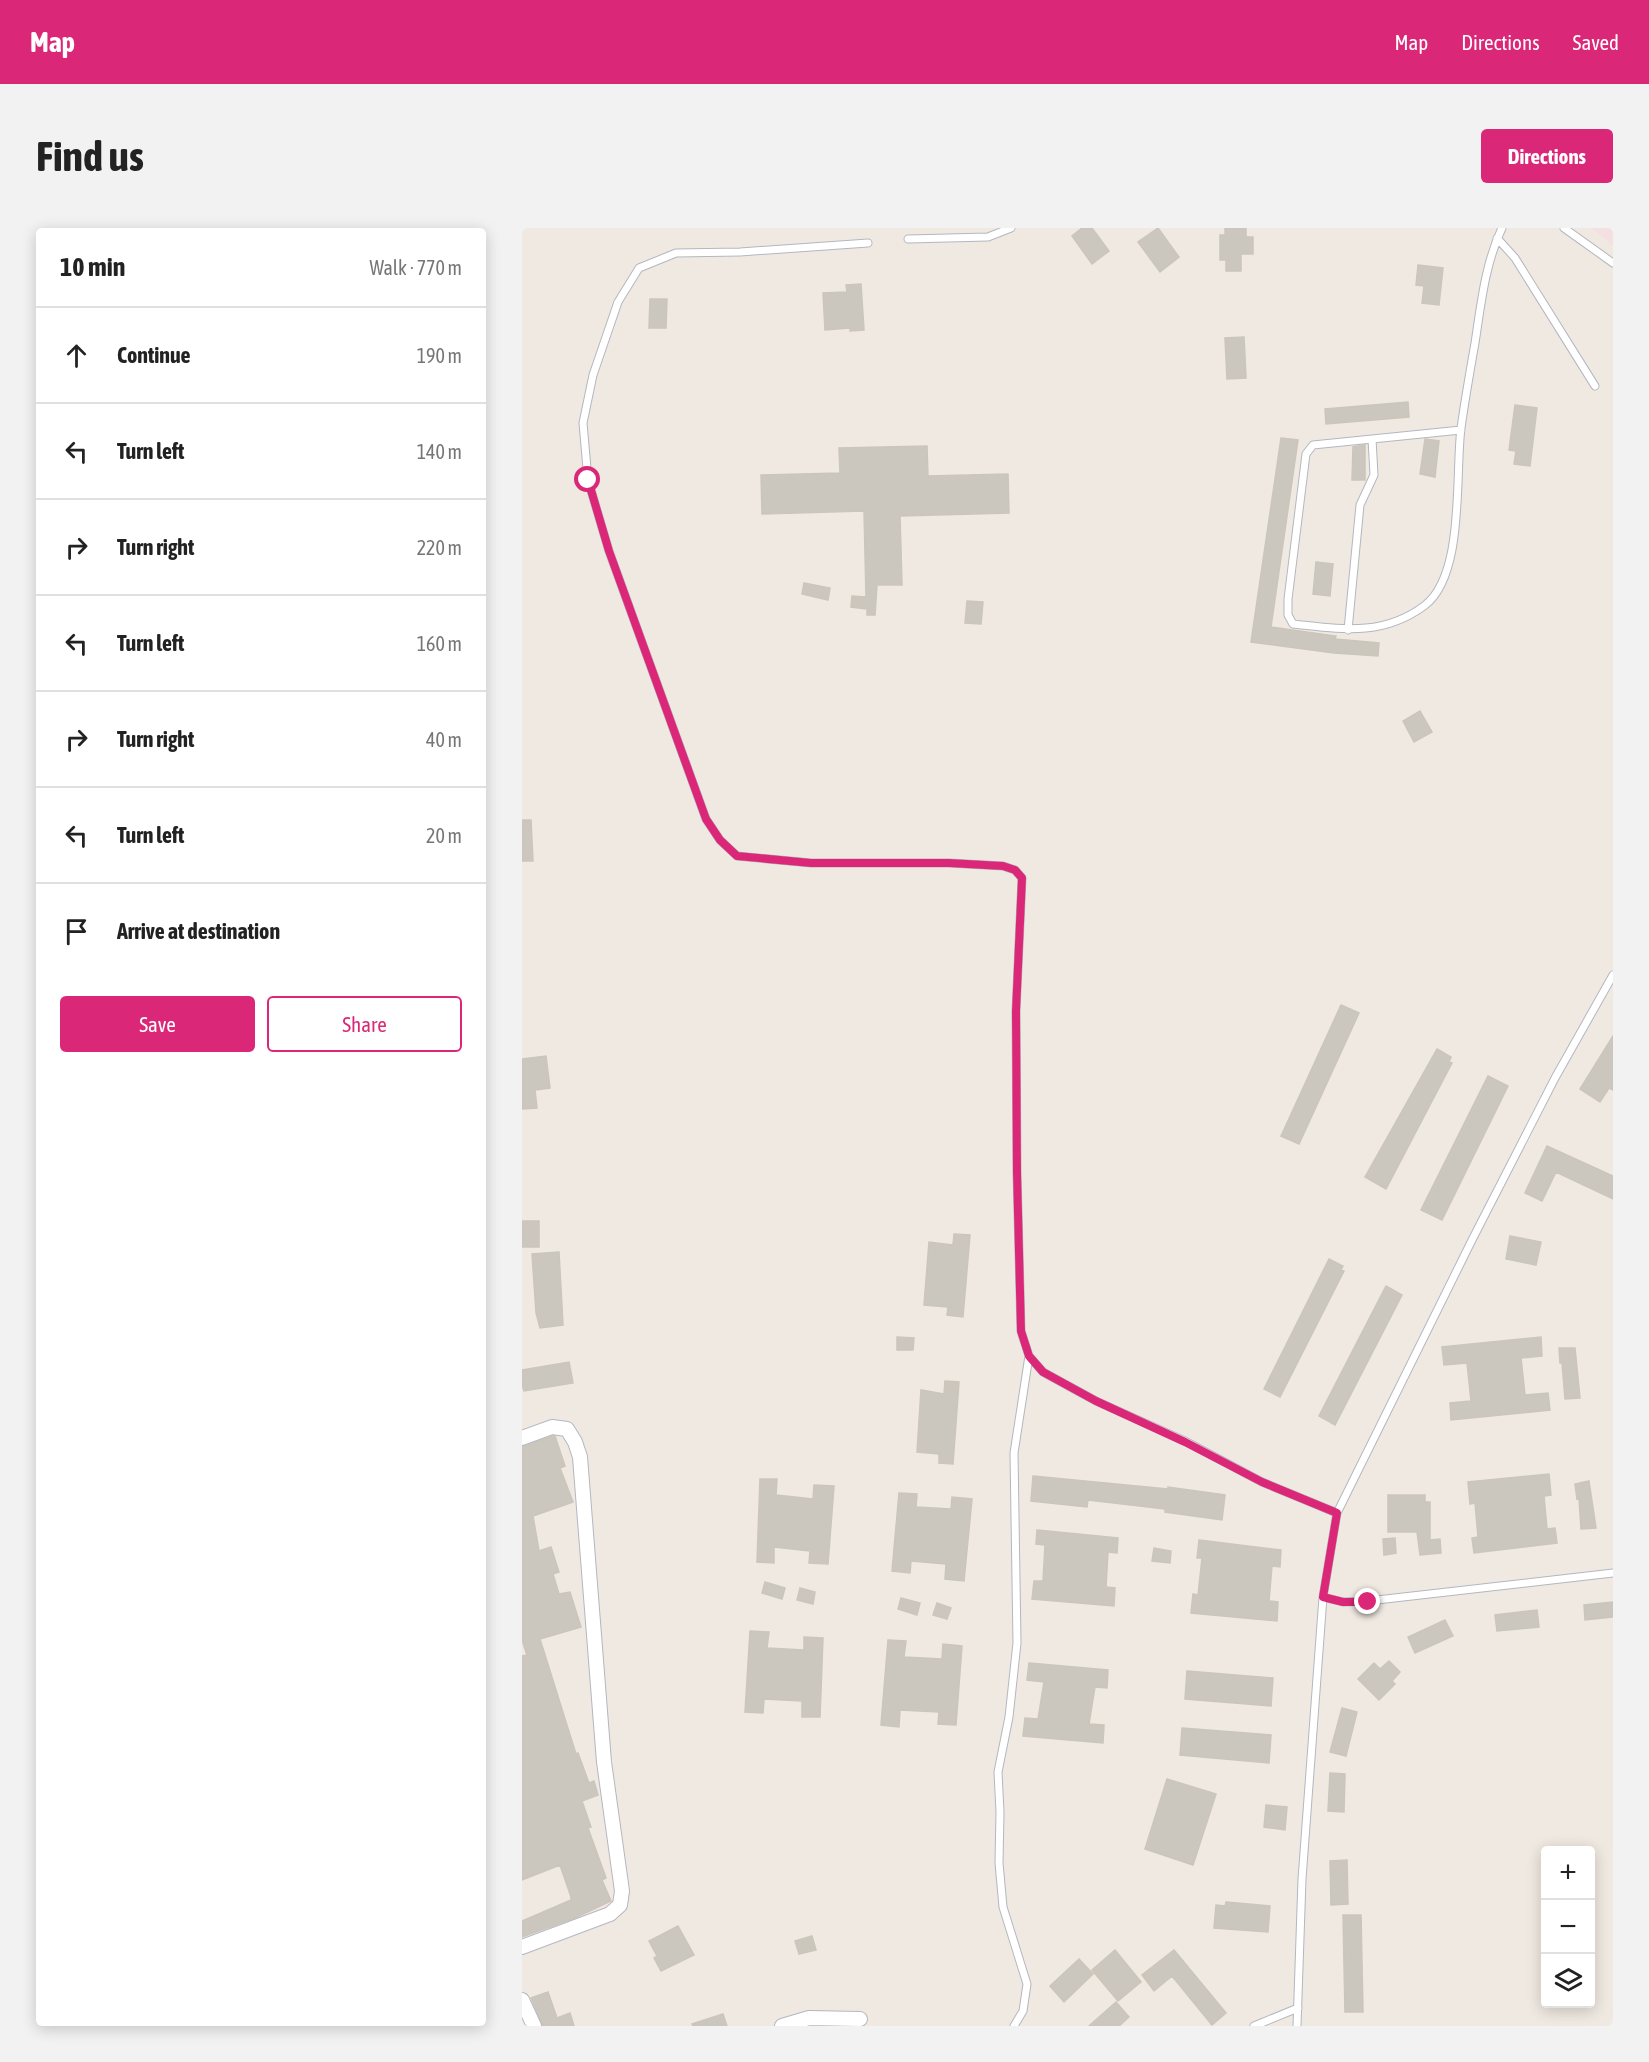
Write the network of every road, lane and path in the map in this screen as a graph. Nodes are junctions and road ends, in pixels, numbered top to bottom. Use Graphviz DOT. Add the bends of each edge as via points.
graph roads {
  1 [pos="1011,228"];
  2 [pos="1502,228"];
  3 [pos="1564,228"];
  4 [pos="1497,238"];
  5 [pos="908,239"];
  6 [pos="868,243"];
  7 [pos="1613,263"];
  8 [pos="1595,386"];
  9 [pos="1461,430"];
  10 [pos="1372,439"];
  11 [pos="1348,630"];
  12 [pos="1613,975"];
  13 [pos="1029,1356"];
  14 [pos="522,1438"];
  15 [pos="1337,1513"];
  16 [pos="1613,1574"];
  17 [pos="1323,1597"];
  18 [pos="522,1947"];
  19 [pos="522,2000"];
  20 [pos="1298,2008"];
  21 [pos="860,2019"];
  22 [pos="534,2026"];
  23 [pos="782,2026"];
  24 [pos="1014,2026"];
  25 [pos="1254,2026"];
  26 [pos="1297,2026"];
  1 -- 5 [label="lane" via="988,237"];
  2 -- 4 [label="lane"];
  3 -- 7 [label="lane"];
  4 -- 8 [label="lane" via="1515,258"];
  4 -- 9 [label="lane" via="1485,278"];
  6 -- 13 [label="lane" via="676,254 639,268 618,302 593,375 583,423 588,480 609,551 706,819 737,856 811,863 1003,866 1015,870 1022,878 1016,1011 1017,1173 1021,1331"];
  9 -- 10 [label="lane"];
  9 -- 11 [label="lane" via="1454,544 1442,585 1425,606 1392,624"];
  10 -- 11 [label="lane" via="1374,475 1360,505"];
  10 -- 11 [label="lane" via="1313,445 1306,454 1292,565 1288,615 1293,624"];
  12 -- 15 [label="lane" via="1482,1219"];
  13 -- 15 [label="lane" via="1043,1372 1096,1401 1262,1482"];
  13 -- 24 [label="lane" via="1014,1453 1017,1643 998,1773 999,1863 1004,1907 1027,1984 1023,2011"];
  14 -- 18 [label="street" via="552,1427 567,1429 580,1457 604,1762 622,1891 620,1905 610,1914"];
  15 -- 17 [label="lane"];
  16 -- 17 [label="lane" via="1368,1602"];
  17 -- 20 [label="lane" via="1302,1879"];
  19 -- 22 [label="street"];
  20 -- 25 [label="lane"];
  20 -- 26 [label="lane"];
  21 -- 23 [label="street" via="809,2018"];
}
